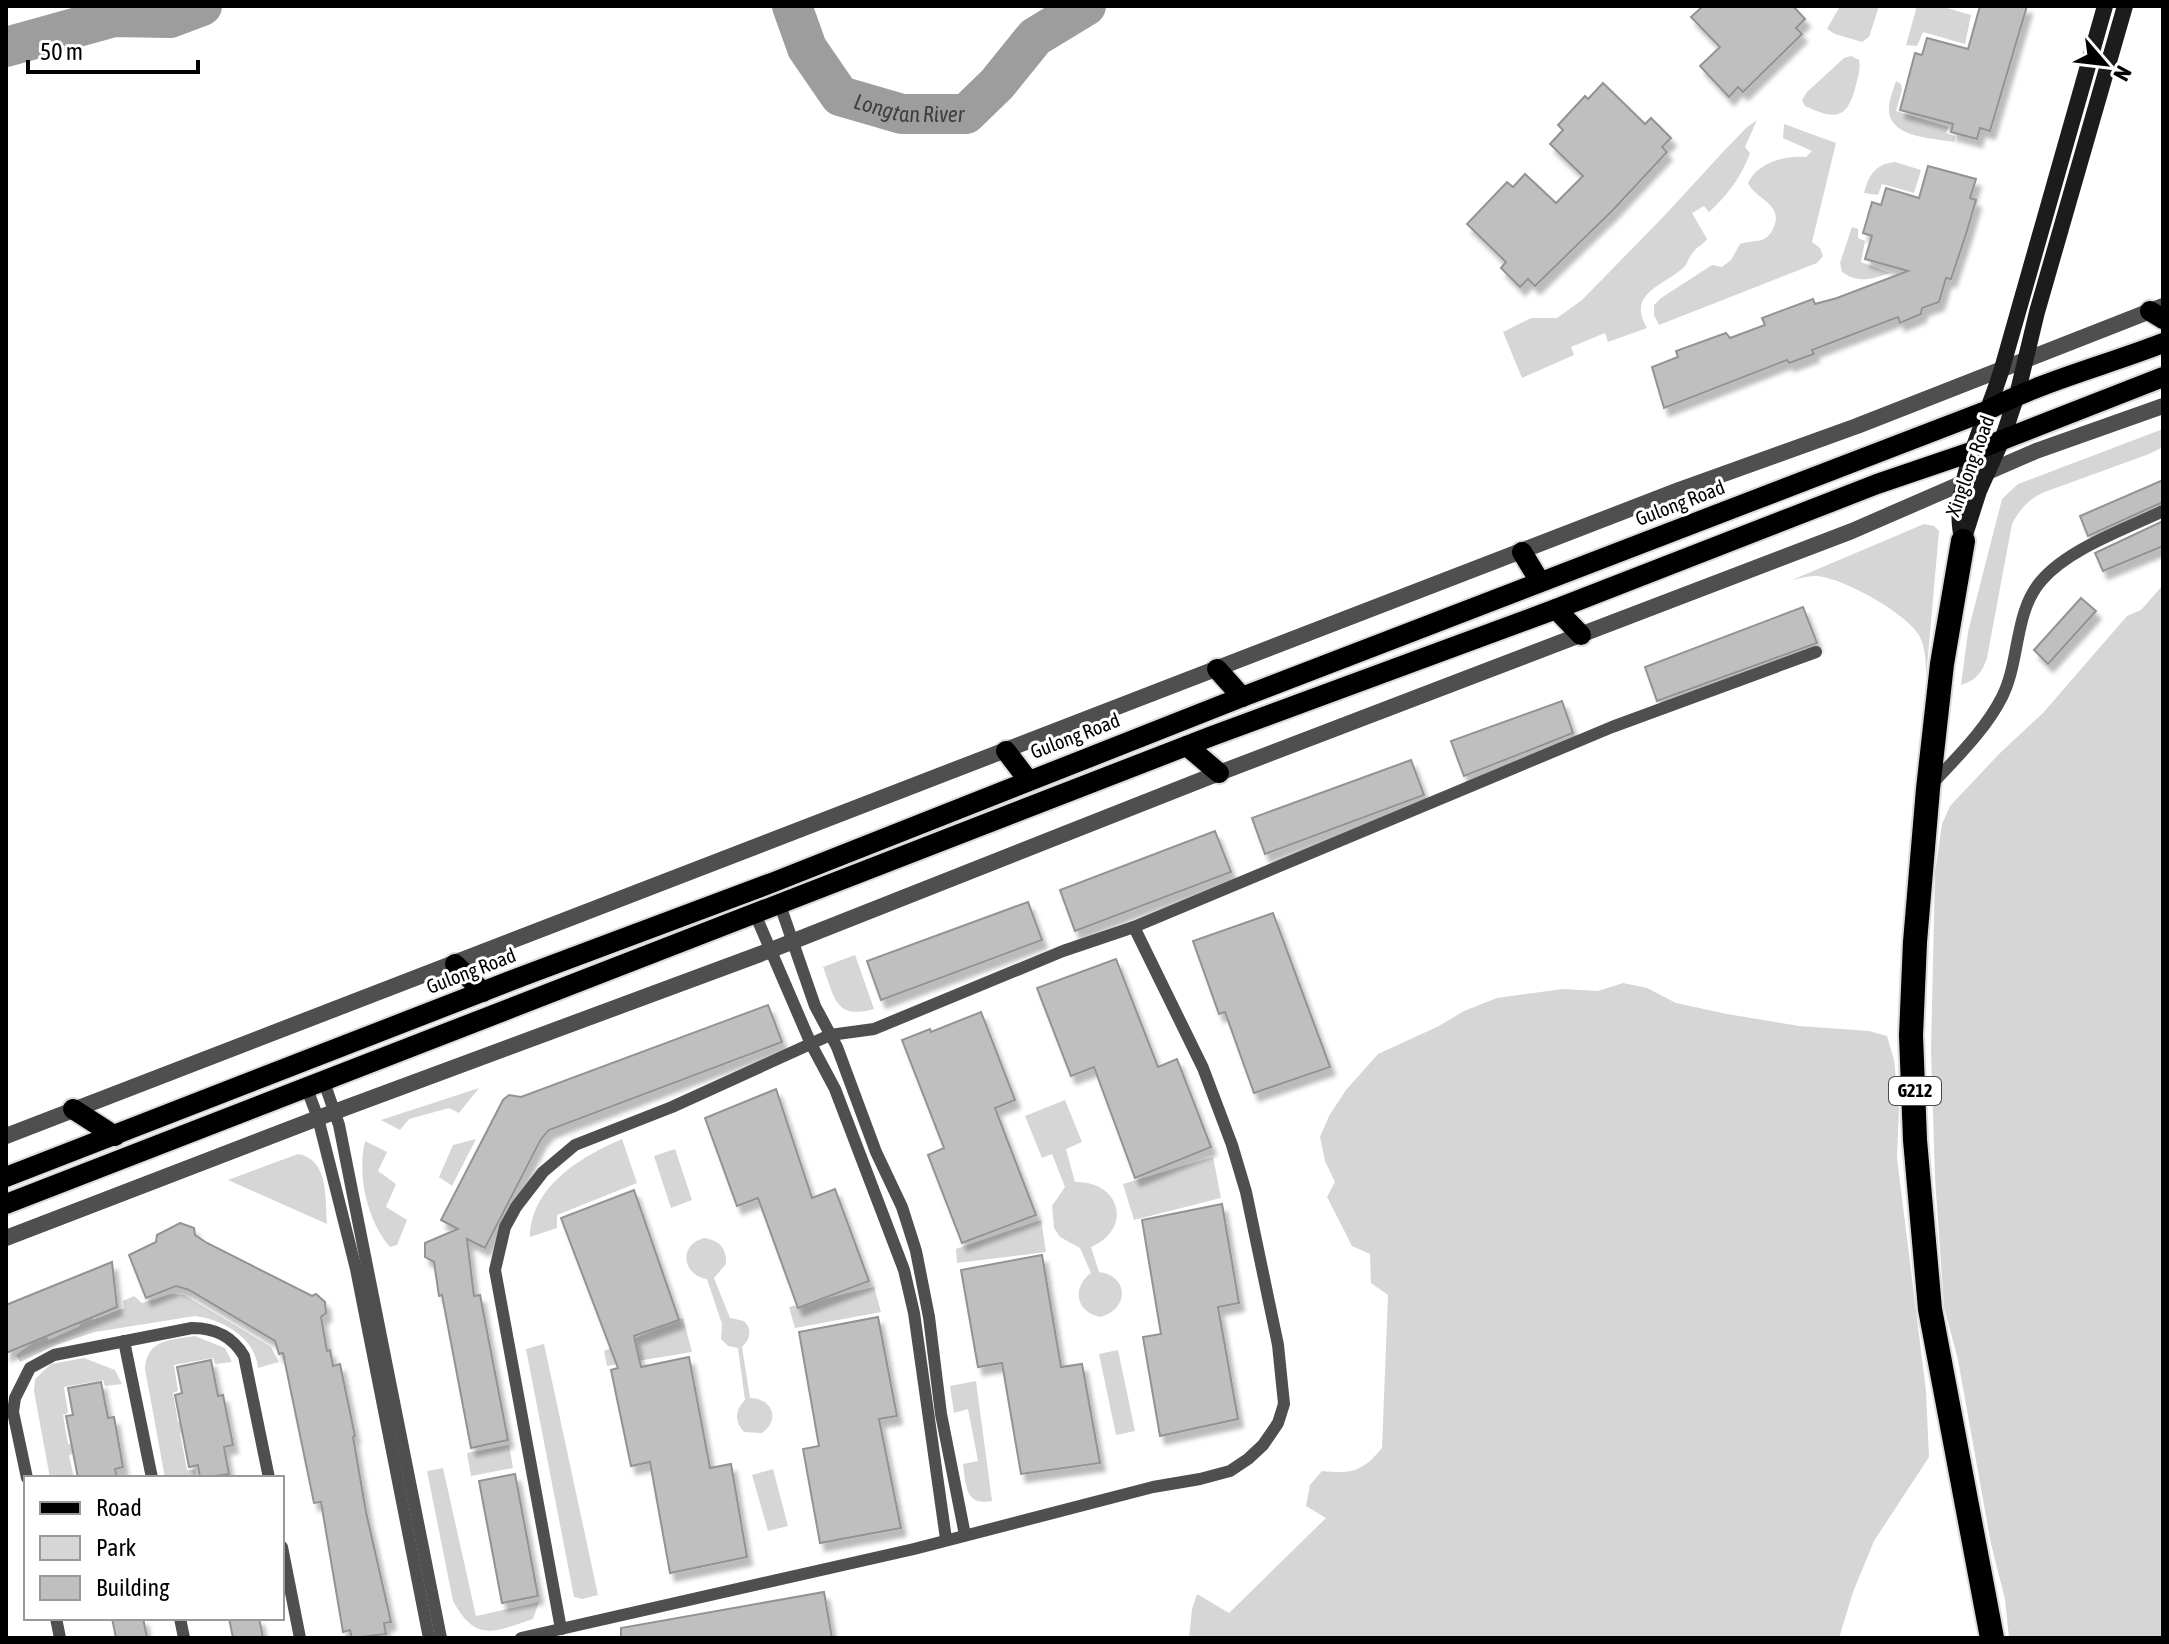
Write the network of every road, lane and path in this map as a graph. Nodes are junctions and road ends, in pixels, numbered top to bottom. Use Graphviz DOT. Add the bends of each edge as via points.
graph roads {
  1 [pos="2105,6"];
  2 [pos="2125,6"];
  3 [pos="2159,312"];
  4 [pos="2163,343"];
  5 [pos="2026,359"];
  6 [pos="2002,370"];
  7 [pos="2163,377"];
  8 [pos="2017,395"];
  9 [pos="2163,406"];
  10 [pos="1986,411"];
  11 [pos="2002,440"];
  12 [pos="1974,451"];
  13 [pos="1986,474"];
  14 [pos="1963,482"];
  15 [pos="2163,511"];
  16 [pos="1963,541"];
  17 [pos="1522,552"];
  18 [pos="1540,582"];
  19 [pos="1556,609"];
  20 [pos="1581,635"];
  21 [pos="1816,652"];
  22 [pos="1217,669"];
  23 [pos="1242,697"];
  24 [pos="1187,746"];
  25 [pos="1006,751"];
  26 [pos="1219,773"];
  27 [pos="1028,780"];
  28 [pos="1928,789"];
  29 [pos="780,905"];
  30 [pos="755,914"];
  31 [pos="1134,927"];
  32 [pos="791,940"];
  33 [pos="771,950"];
  34 [pos="455,964"];
  35 [pos="483,992"];
  36 [pos="830,1035"];
  37 [pos="811,1044"];
  38 [pos="316,1085"];
  39 [pos="73,1109"];
  40 [pos="335,1112"];
  41 [pos="318,1118"];
  42 [pos="6,1136"];
  43 [pos="115,1136"];
  44 [pos="6,1177"];
  45 [pos="6,1204"];
  46 [pos="6,1238"];
  47 [pos="124,1341"];
  48 [pos="27,1476"];
  49 [pos="152,1476"];
  50 [pos="269,1476"];
  51 [pos="965,1535"];
  52 [pos="946,1539"];
  53 [pos="284,1557"];
  54 [pos="561,1629"];
  55 [pos="300,1638"];
  56 [pos="429,1638"];
  57 [pos="441,1638"];
  58 [pos="521,1638"];
  59 [pos="1992,1638"];
  1 -- 6 [label="main road, Xinglong Road"];
  2 -- 5 [label="main road, Xinglong Road"];
  3 -- 5 [label="street"];
  4 -- 8 [label="main road, Gulong Road"];
  5 -- 6 [label="street"];
  5 -- 8 [label="main road, Xinglong Road"];
  6 -- 10 [label="main road, Xinglong Road"];
  6 -- 17 [label="street"];
  7 -- 11 [label="main road"];
  8 -- 10 [label="main road, Gulong Road"];
  8 -- 11 [label="main road, Xinglong Road"];
  9 -- 13 [label="street"];
  10 -- 12 [label="main road, Xinglong Road"];
  10 -- 18 [label="main road, Gulong Road"];
  11 -- 12 [label="main road"];
  11 -- 13 [label="main road, Xinglong Road"];
  12 -- 14 [label="main road, Xinglong Road"];
  12 -- 19 [label="main road"];
  13 -- 14 [label="street"];
  13 -- 16 [label="main road, Xinglong Road"];
  14 -- 16 [label="main road, Xinglong Road" via="1958,526"];
  14 -- 20 [label="street" via="1852,531"];
  15 -- 28 [label="lane" via="2071,557 2040,582 2029,601 2002,697"];
  16 -- 28 [label="highway, G212"];
  17 -- 18 [label="main road"];
  17 -- 22 [label="street"];
  18 -- 23 [label="main road, Gulong Road"];
  19 -- 20 [label="main road"];
  19 -- 24 [label="main road"];
  20 -- 26 [label="street"];
  21 -- 31 [label="lane" via="1612,727"];
  22 -- 23 [label="main road"];
  22 -- 25 [label="street"];
  23 -- 27 [label="main road, Gulong Road"];
  24 -- 26 [label="main road"];
  24 -- 29 [label="main road"];
  25 -- 27 [label="main road"];
  25 -- 34 [label="street"];
  26 -- 32 [label="street"];
  27 -- 35 [label="main road, Gulong Road"];
  28 -- 59 [label="highway, G212" via="1911,1035 1921,1225 1930,1309"];
  29 -- 30 [label="main road"];
  29 -- 32 [label="lane"];
  30 -- 33 [label="lane"];
  30 -- 38 [label="main road"];
  31 -- 36 [label="lane" via="874,1029"];
  31 -- 51 [label="lane" via="1203,1068 1232,1145 1264,1273 1284,1404 1263,1445 1230,1471"];
  32 -- 33 [label="street"];
  32 -- 36 [label="lane"];
  33 -- 37 [label="lane"];
  33 -- 40 [label="street"];
  34 -- 35 [label="main road"];
  34 -- 39 [label="street"];
  35 -- 43 [label="main road, Gulong Road"];
  36 -- 37 [label="lane"];
  36 -- 51 [label="lane" via="916,1251"];
  37 -- 52 [label="lane" via="835,1089 910,1290"];
  37 -- 54 [label="lane" via="575,1145 530,1187 505,1227 495,1270 497,1290"];
  38 -- 40 [label="lane"];
  38 -- 41 [label="lane"];
  38 -- 45 [label="main road"];
  39 -- 42 [label="street"];
  39 -- 43 [label="main road"];
  40 -- 41 [label="street"];
  40 -- 57 [label="lane"];
  41 -- 46 [label="street"];
  41 -- 56 [label="lane" via="356,1269"];
  43 -- 44 [label="main road, Gulong Road"];
  47 -- 48 [label="lane" via="54,1355 30,1368 13,1412"];
  47 -- 49 [label="lane"];
  47 -- 50 [label="lane" via="211,1328 237,1345 244,1356"];
  51 -- 52 [label="lane"];
  52 -- 54 [label="lane"];
  53 -- 55 [label="lane"];
  54 -- 58 [label="lane"];
}
